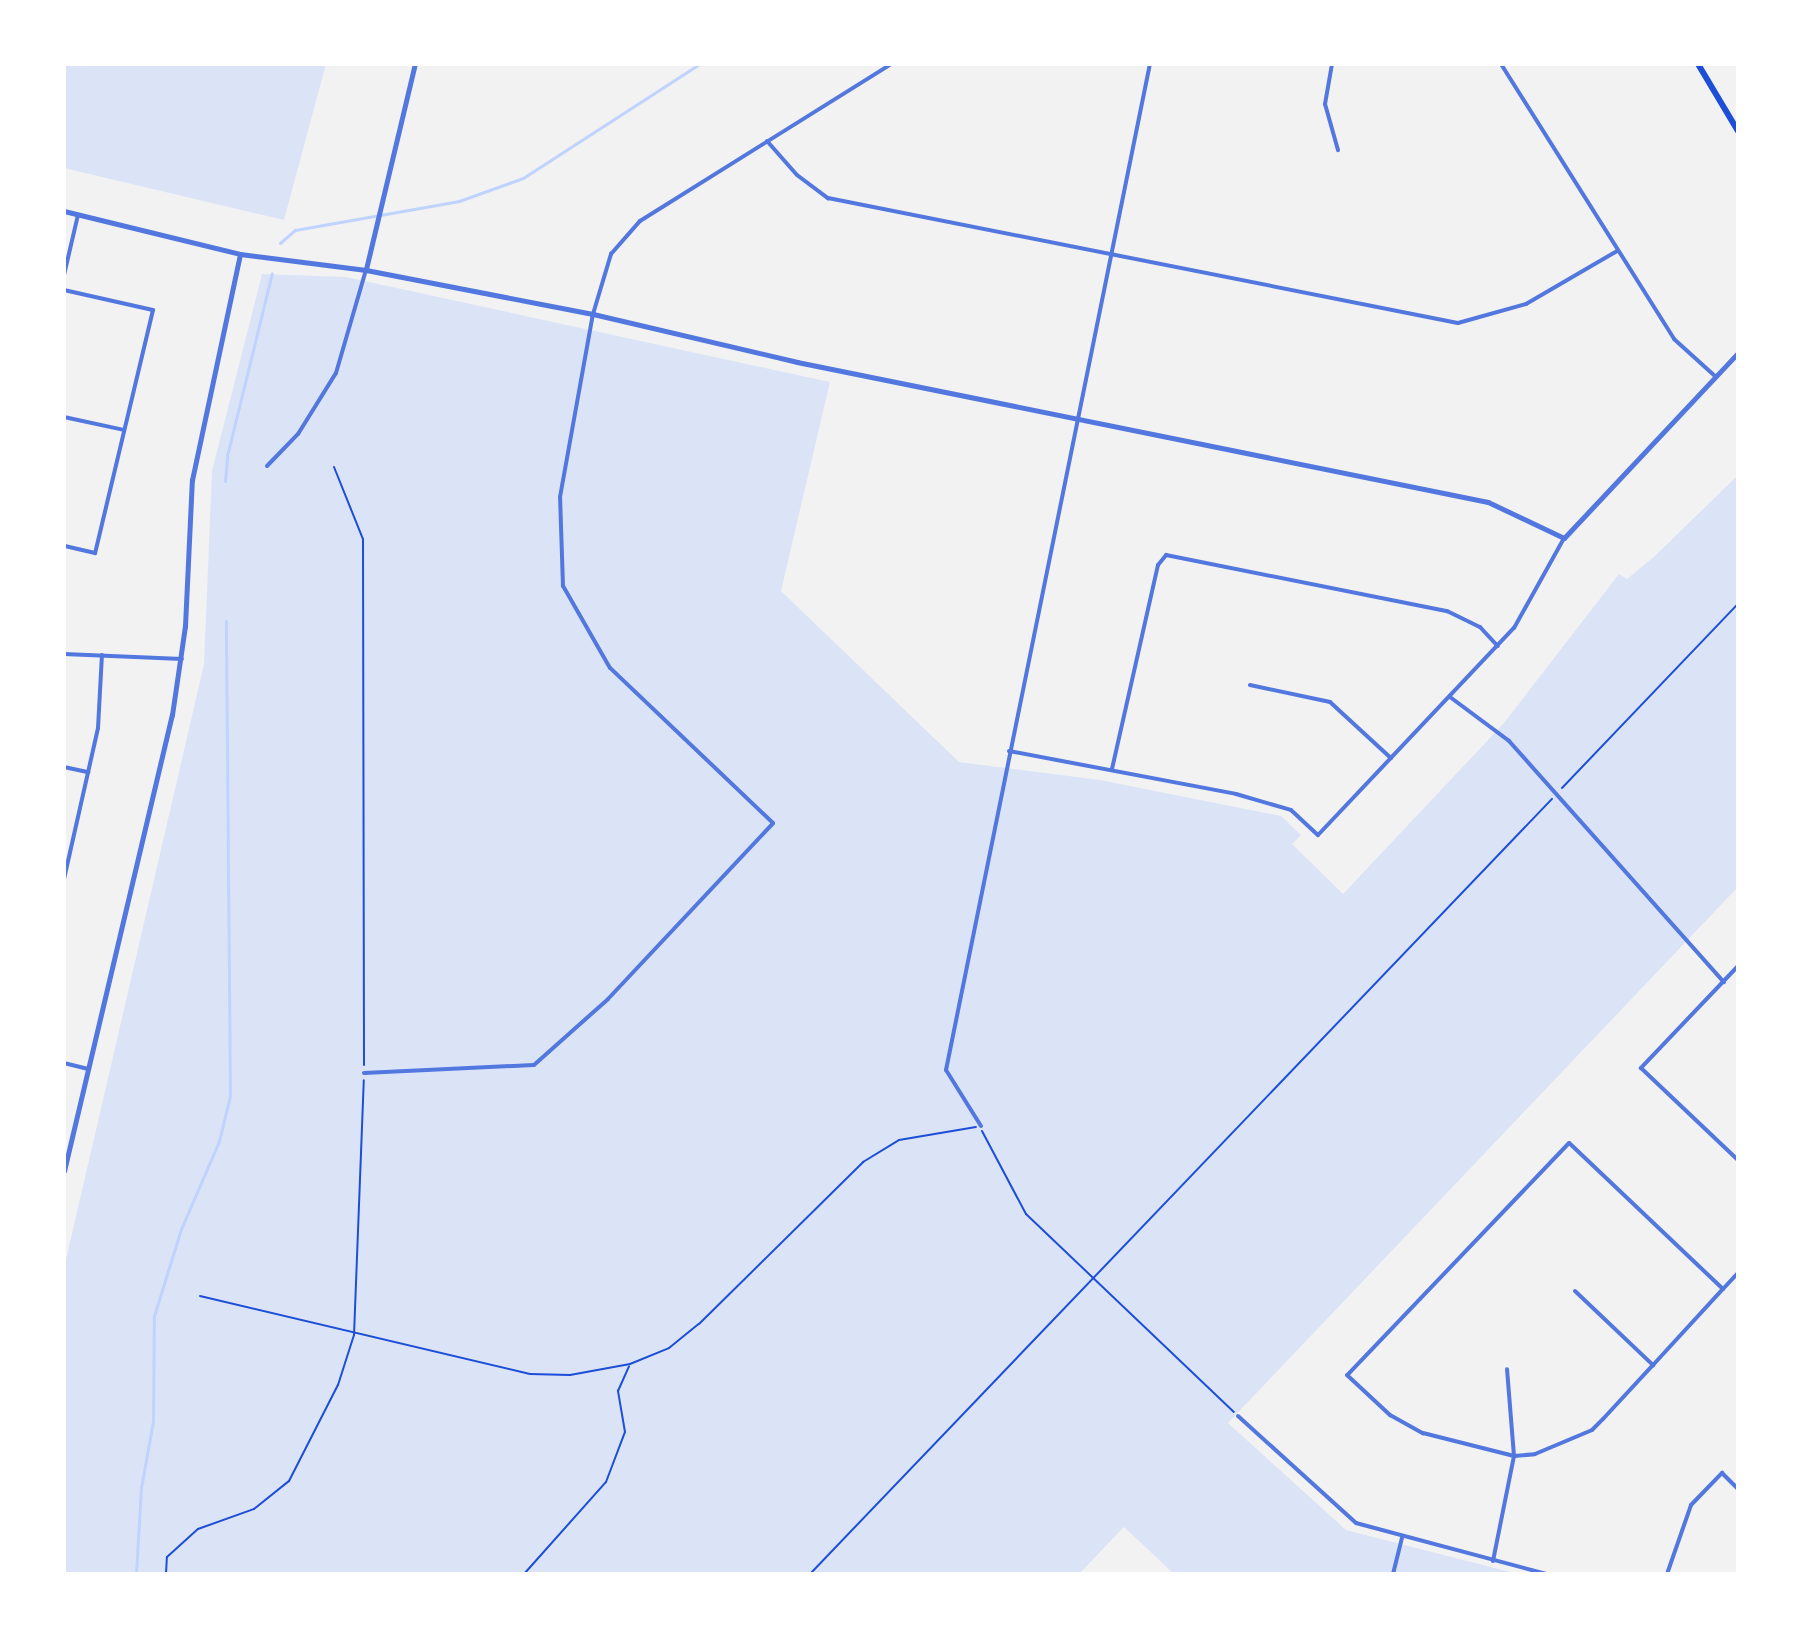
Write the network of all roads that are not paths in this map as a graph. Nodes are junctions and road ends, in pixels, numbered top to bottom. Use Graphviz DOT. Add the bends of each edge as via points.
graph roads {
  1 [pos="415,64"];
  2 [pos="891,64"];
  3 [pos="1150,64"];
  4 [pos="1332,64"];
  5 [pos="1501,64"];
  6 [pos="1698,64"];
  7 [pos="1738,131"];
  8 [pos="767,141"];
  9 [pos="1338,150"];
  10 [pos="64,211"];
  11 [pos="78,215"];
  12 [pos="1617,251"];
  13 [pos="240,254"];
  14 [pos="1112,255"];
  15 [pos="366,270"];
  16 [pos="64,275"];
  17 [pos="64,290"];
  18 [pos="593,314"];
  19 [pos="1738,353"];
  20 [pos="1716,377"];
  21 [pos="64,417"];
  22 [pos="1076,417"];
  23 [pos="124,430"];
  24 [pos="267,466"];
  25 [pos="1564,538"];
  26 [pos="64,546"];
  27 [pos="1498,646"];
  28 [pos="64,654"];
  29 [pos="102,655"];
  30 [pos="182,659"];
  31 [pos="1250,685"];
  32 [pos="1450,697"];
  33 [pos="1009,751"];
  34 [pos="1391,758"];
  35 [pos="64,767"];
  36 [pos="1112,769"];
  37 [pos="88,772"];
  38 [pos="64,879"];
  39 [pos="1738,966"];
  40 [pos="1724,982"];
  41 [pos="64,1063"];
  42 [pos="88,1069"];
  43 [pos="364,1073"];
  44 [pos="981,1126"];
  45 [pos="1738,1160"];
  46 [pos="64,1171"];
  47 [pos="1738,1273"];
  48 [pos="1723,1289"];
  49 [pos="1575,1291"];
  50 [pos="1653,1365"];
  51 [pos="1507,1369"];
  52 [pos="1238,1416"];
  53 [pos="1514,1456"];
  54 [pos="1738,1489"];
  55 [pos="1402,1538"];
  56 [pos="1493,1561"];
  57 [pos="1393,1574"];
  58 [pos="1547,1574"];
  59 [pos="1667,1574"];
  1 -- 15 [label="street"];
  2 -- 8 [label="street"];
  3 -- 14 [label="street"];
  4 -- 9 [label="street" via="1325,104"];
  5 -- 12 [label="street"];
  6 -- 7 [label="main road"];
  8 -- 14 [label="street" via="797,175 828,198"];
  8 -- 18 [label="street" via="632,229 611,254"];
  10 -- 11 [label="street"];
  11 -- 13 [label="street"];
  11 -- 16 [label="street"];
  12 -- 14 [label="street" via="1526,304 1458,323"];
  12 -- 20 [label="street" via="1674,339"];
  13 -- 15 [label="street"];
  13 -- 30 [label="street" via="192,480"];
  14 -- 22 [label="street"];
  15 -- 18 [label="street"];
  15 -- 24 [label="street" via="336,373 298,434"];
  17 -- 23 [label="street" via="153,310"];
  18 -- 22 [label="street" via="797,362"];
  18 -- 43 [label="street" via="560,497 563,586 610,668 773,823 608,999 534,1065"];
  19 -- 20 [label="street"];
  20 -- 25 [label="street"];
  21 -- 23 [label="street"];
  22 -- 25 [label="street" via="1488,502"];
  22 -- 33 [label="street"];
  23 -- 26 [label="street" via="95,553"];
  25 -- 27 [label="street" via="1514,628"];
  27 -- 32 [label="street"];
  27 -- 36 [label="street" via="1480,627 1447,611 1166,555 1158,565"];
  28 -- 29 [label="street"];
  29 -- 30 [label="street"];
  29 -- 37 [label="street" via="101,714"];
  30 -- 42 [label="street"];
  31 -- 34 [label="street" via="1330,702"];
  32 -- 34 [label="street"];
  32 -- 40 [label="street" via="1509,741"];
  33 -- 36 [label="street"];
  33 -- 44 [label="street" via="946,1070"];
  34 -- 36 [label="street" via="1318,835 1291,810 1273,804"];
  35 -- 37 [label="street"];
  37 -- 38 [label="street"];
  39 -- 40 [label="street"];
  40 -- 45 [label="street" via="1641,1068"];
  41 -- 42 [label="street"];
  42 -- 46 [label="street"];
  47 -- 48 [label="street"];
  48 -- 50 [label="street"];
  48 -- 53 [label="street" via="1569,1143 1347,1375 1407,1427"];
  49 -- 50 [label="street"];
  50 -- 53 [label="street" via="1592,1430 1557,1448"];
  51 -- 53 [label="street"];
  52 -- 55 [label="street" via="1338,1512"];
  53 -- 56 [label="street"];
  54 -- 59 [label="street" via="1722,1473 1691,1505"];
  55 -- 56 [label="street"];
  55 -- 57 [label="street"];
  56 -- 58 [label="street"];
}
